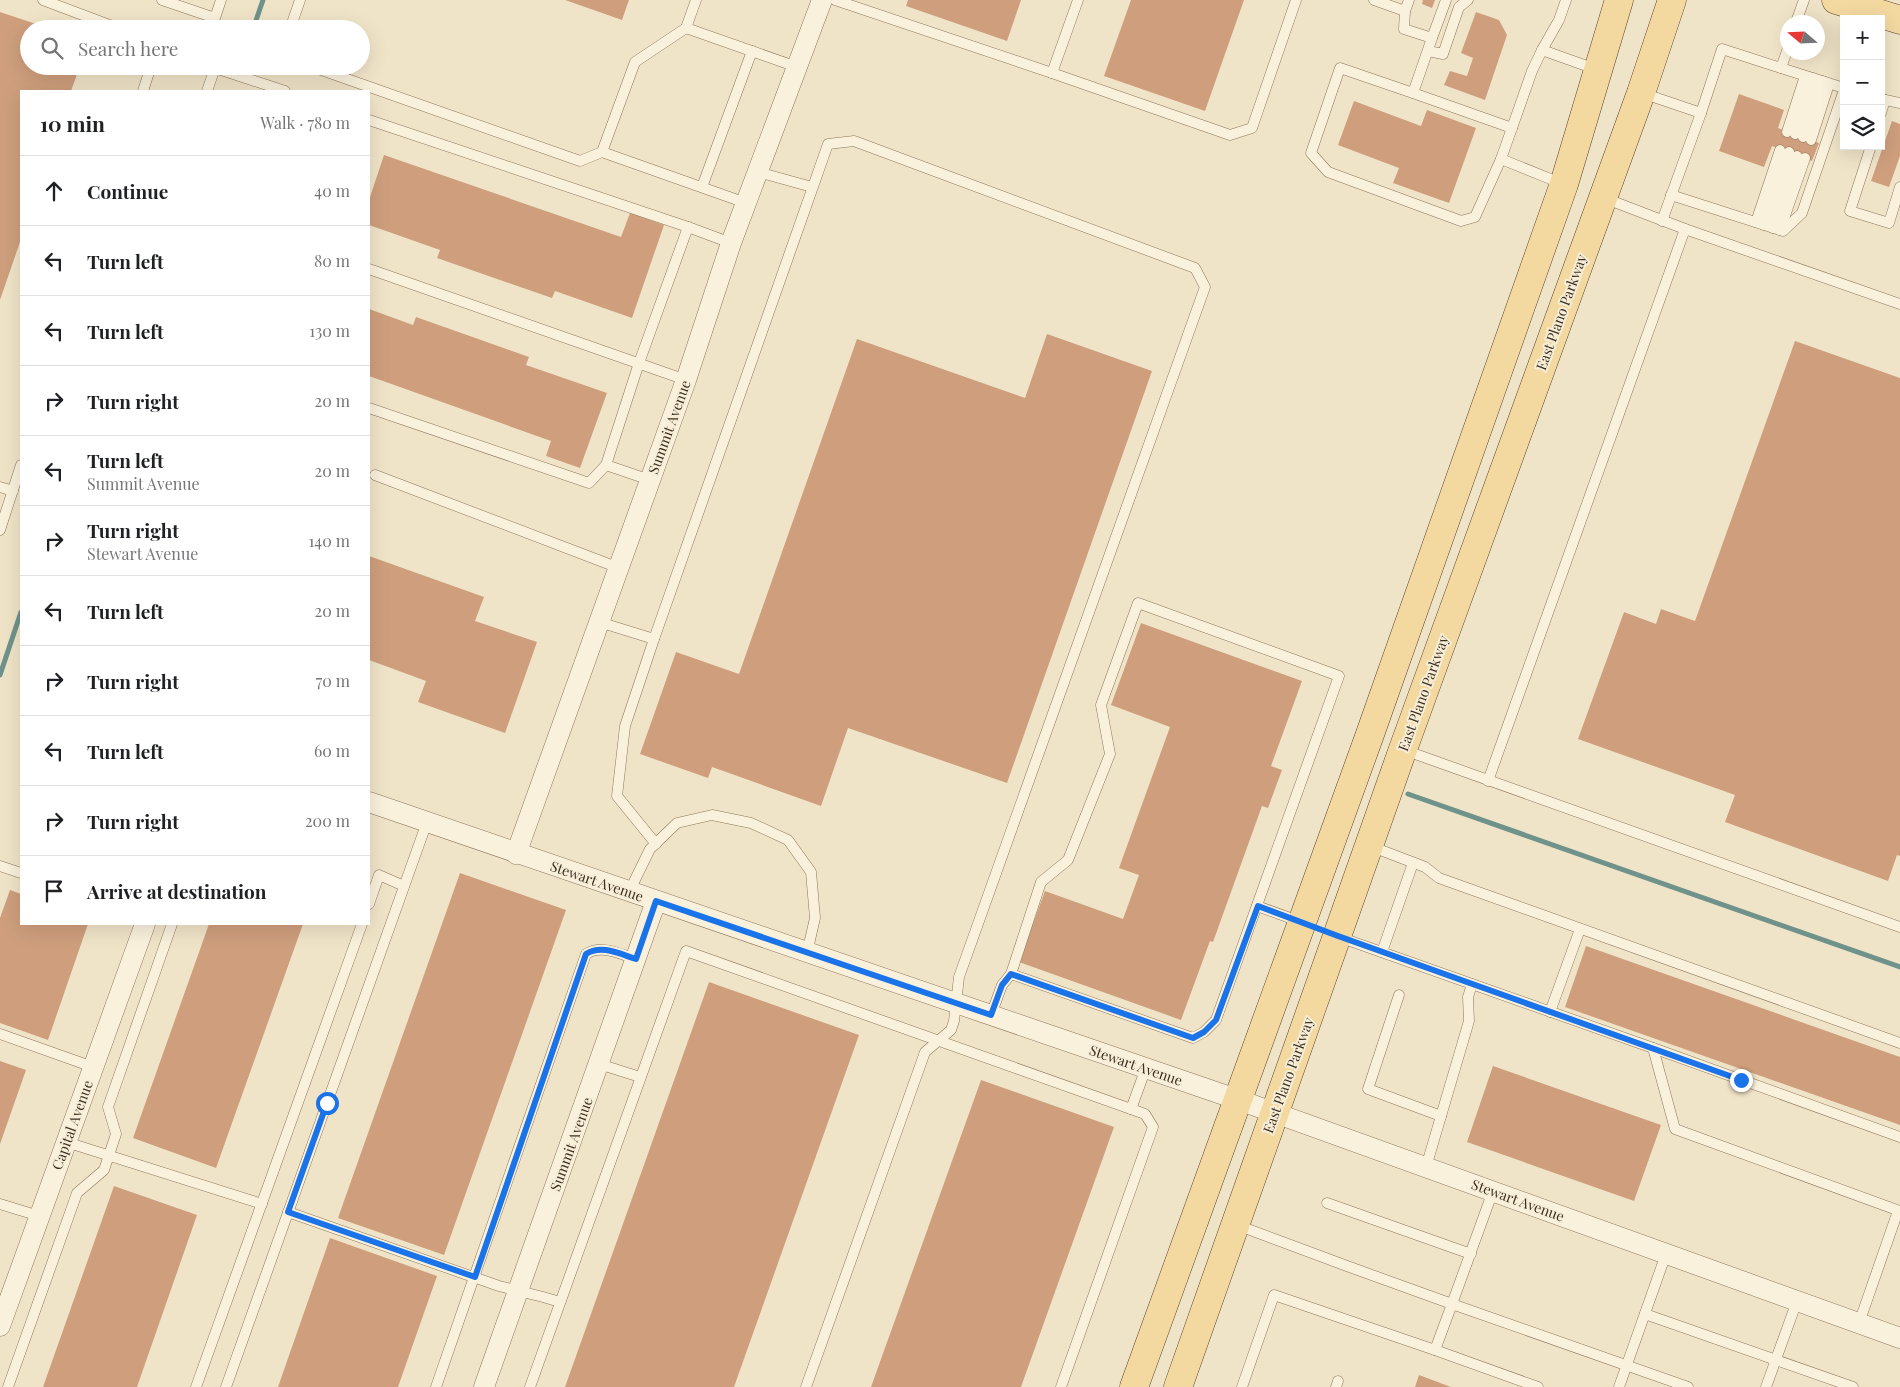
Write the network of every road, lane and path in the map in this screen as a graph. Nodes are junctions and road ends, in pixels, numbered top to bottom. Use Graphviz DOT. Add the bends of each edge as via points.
graph roads {
  1 [pos="43,0"];
  2 [pos="162,0"];
  3 [pos="221,0"];
  4 [pos="300,0"];
  5 [pos="696,0"];
  6 [pos="822,0"];
  7 [pos="835,0"];
  8 [pos="872,0"];
  9 [pos="1078,0"];
  10 [pos="1296,0"];
  11 [pos="1374,0"];
  12 [pos="1408,0"];
  13 [pos="1446,0"];
  14 [pos="1468,0"];
  15 [pos="1566,0"];
  16 [pos="1619,0"];
  17 [pos="1672,0"];
  18 [pos="1804,0"];
  19 [pos="1836,0"];
  20 [pos="868,11"];
  21 [pos="1405,11"];
  22 [pos="1799,15"];
  23 [pos="96,20"];
  24 [pos="293,20"];
  25 [pos="1900,20"];
  26 [pos="686,28"];
  27 [pos="1432,38"];
  28 [pos="1542,50"];
  29 [pos="752,51"];
  30 [pos="1428,51"];
  31 [pos="1784,60"];
  32 [pos="797,66"];
  33 [pos="1781,68"];
  34 [pos="1598,71"];
  35 [pos="1052,73"];
  36 [pos="148,75"];
  37 [pos="213,75"];
  38 [pos="236,75"];
  39 [pos="336,75"];
  40 [pos="1817,80"];
  41 [pos="1840,88"];
  42 [pos="143,90"];
  43 [pos="207,90"];
  44 [pos="281,90"];
  45 [pos="1641,93"];
  46 [pos="1413,94"];
  47 [pos="1885,99"];
  48 [pos="1840,101"];
  49 [pos="1900,103"];
  50 [pos="1701,113"];
  51 [pos="370,121"];
  52 [pos="1512,128"];
  53 [pos="1870,150"];
  54 [pos="602,152"];
  55 [pos="1501,159"];
  56 [pos="758,172"];
  57 [pos="1564,184"];
  58 [pos="702,187"];
  59 [pos="812,187"];
  60 [pos="1900,188"];
  61 [pos="1671,195"];
  62 [pos="1603,198"];
  63 [pos="746,203"];
  64 [pos="1662,221"];
  65 [pos="1768,226"];
  66 [pos="688,227"];
  67 [pos="1685,229"];
  68 [pos="731,243"];
  69 [pos="370,268"];
  70 [pos="1900,304"];
  71 [pos="639,363"];
  72 [pos="686,380"];
  73 [pos="370,408"];
  74 [pos="606,465"];
  75 [pos="20,468"];
  76 [pos="375,475"];
  77 [pos="650,480"];
  78 [pos="0,487"];
  79 [pos="13,491"];
  80 [pos="0,530"];
  81 [pos="619,568"];
  82 [pos="599,622"];
  83 [pos="654,638"];
  84 [pos="1369,737"];
  85 [pos="1403,749"];
  86 [pos="1488,781"];
  87 [pos="370,802"];
  88 [pos="427,822"];
  89 [pos="1334,834"];
  90 [pos="656,844"];
  91 [pos="1369,846"];
  92 [pos="516,854"];
  93 [pos="1413,863"];
  94 [pos="0,866"];
  95 [pos="20,874"];
  96 [pos="404,886"];
  97 [pos="629,892"];
  98 [pos="370,901"];
  99 [pos="656,901"];
  100 [pos="1258,906"];
  101 [pos="1301,922"];
  102 [pos="145,925"];
  103 [pos="172,925"];
  104 [pos="362,925"];
  105 [pos="1900,927"];
  106 [pos="1580,928"];
  107 [pos="1338,936"];
  108 [pos="807,952"];
  109 [pos="1382,952"];
  110 [pos="636,959"];
  111 [pos="1011,974"];
  112 [pos="1472,984"];
  113 [pos="1399,995"];
  114 [pos="955,1003"];
  115 [pos="1550,1012"];
  116 [pos="991,1015"];
  117 [pos="0,1034"];
  118 [pos="938,1040"];
  119 [pos="1900,1043"];
  120 [pos="1653,1048"];
  121 [pos="599,1064"];
  122 [pos="93,1067"];
  123 [pos="1146,1068"];
  124 [pos="640,1077"];
  125 [pos="1239,1100"];
  126 [pos="1131,1108"];
  127 [pos="1274,1113"];
  128 [pos="1441,1116"];
  129 [pos="1900,1137"];
  130 [pos="66,1142"];
  131 [pos="109,1156"];
  132 [pos="1426,1167"];
  133 [pos="1493,1192"];
  134 [pos="1327,1203"];
  135 [pos="0,1204"];
  136 [pos="262,1204"];
  137 [pos="1899,1211"];
  138 [pos="288,1212"];
  139 [pos="39,1216"];
  140 [pos="1236,1225"];
  141 [pos="1471,1254"];
  142 [pos="1666,1254"];
  143 [pos="475,1277"];
  144 [pos="518,1290"];
  145 [pos="1797,1301"];
  146 [pos="560,1302"];
  147 [pos="1452,1304"];
  148 [pos="1645,1314"];
  149 [pos="1859,1323"];
  150 [pos="0,1326"];
  151 [pos="1900,1338"];
  152 [pos="1435,1350"];
  153 [pos="1776,1360"];
  154 [pos="1626,1365"];
  155 [pos="8,1387"];
  156 [pos="196,1387"];
  157 [pos="226,1387"];
  158 [pos="436,1387"];
  159 [pos="484,1387"];
  160 [pos="530,1387"];
  161 [pos="806,1387"];
  162 [pos="1061,1387"];
  163 [pos="1134,1387"];
  164 [pos="1178,1387"];
  165 [pos="1242,1387"];
  166 [pos="1538,1387"];
  167 [pos="1619,1387"];
  168 [pos="1688,1387"];
  169 [pos="1766,1387"];
  170 [pos="1853,1387"];
  1 -- 23 [label="lane"];
  2 -- 3 [label="lane" via="215,18"];
  4 -- 24 [label="lane"];
  5 -- 26 [label="lane"];
  6 -- 32 [label="street, Summit Avenue"];
  7 -- 20 [label="lane"];
  8 -- 20 [label="lane"];
  9 -- 35 [label="lane"];
  10 -- 35 [label="lane" via="1252,128 1230,134"];
  11 -- 21 [label="lane"];
  12 -- 21 [label="lane"];
  13 -- 27 [label="lane"];
  14 -- 30 [label="lane" via="1459,7 1443,54"];
  15 -- 28 [label="lane"];
  16 -- 34 [label="main road"];
  17 -- 45 [label="main road, East Plano Parkway"];
  18 -- 22 [label="lane"];
  19 -- 25 [label="main road"];
  20 -- 35 [label="lane"];
  21 -- 27 [label="lane" via="1404,29"];
  26 -- 29 [label="lane"];
  26 -- 54 [label="lane" via="635,62"];
  27 -- 30 [label="lane"];
  28 -- 34 [label="lane"];
  28 -- 52 [label="lane"];
  29 -- 32 [label="lane"];
  29 -- 58 [label="lane"];
  30 -- 46 [label="lane"];
  31 -- 33 [label="lane"];
  32 -- 56 [label="street, Summit Avenue"];
  33 -- 40 [label="lane"];
  33 -- 50 [label="lane" via="1722,49"];
  34 -- 57 [label="main road"];
  36 -- 42 [label="lane"];
  37 -- 43 [label="lane"];
  38 -- 44 [label="lane"];
  39 -- 54 [label="lane" via="580,161"];
  40 -- 40 [label="lane" via="1799,136"];
  40 -- 41 [label="lane"];
  45 -- 50 [label="lane"];
  45 -- 62 [label="main road, East Plano Parkway"];
  46 -- 52 [label="lane"];
  46 -- 55 [label="lane" via="1340,68 1311,153 1328,172 1461,220 1475,217"];
  47 -- 49 [label="lane"];
  48 -- 65 [label="lane" via="1802,213 1783,231"];
  50 -- 61 [label="lane"];
  51 -- 66 [label="lane"];
  52 -- 55 [label="lane"];
  53 -- 60 [label="lane" via="1850,211 1889,222"];
  54 -- 58 [label="lane"];
  55 -- 57 [label="lane"];
  56 -- 59 [label="lane"];
  56 -- 63 [label="street, Summit Avenue"];
  57 -- 62 [label="main road"];
  57 -- 84 [label="main road"];
  58 -- 63 [label="lane"];
  59 -- 83 [label="lane"];
  59 -- 114 [label="lane" via="828,144 854,141 1195,268 1205,287 959,977"];
  61 -- 64 [label="lane"];
  61 -- 65 [label="lane"];
  62 -- 64 [label="lane"];
  62 -- 85 [label="main road, East Plano Parkway"];
  63 -- 68 [label="street, Summit Avenue"];
  64 -- 67 [label="lane"];
  65 -- 65 [label="lane" via="1793,154"];
  66 -- 68 [label="lane"];
  66 -- 71 [label="lane"];
  67 -- 70 [label="lane"];
  67 -- 86 [label="lane"];
  68 -- 72 [label="street, Summit Avenue"];
  69 -- 71 [label="lane"];
  71 -- 72 [label="lane"];
  71 -- 74 [label="lane"];
  72 -- 77 [label="street, Summit Avenue"];
  73 -- 74 [label="lane" via="589,483"];
  74 -- 77 [label="lane"];
  75 -- 79 [label="lane"];
  76 -- 81 [label="lane"];
  77 -- 81 [label="street, Summit Avenue"];
  78 -- 79 [label="lane"];
  79 -- 80 [label="lane"];
  81 -- 82 [label="street, Summit Avenue"];
  82 -- 83 [label="lane"];
  82 -- 92 [label="street, Summit Avenue"];
  83 -- 90 [label="lane" via="625,726 618,796"];
  84 -- 85 [label="main road"];
  84 -- 89 [label="main road"];
  85 -- 86 [label="lane"];
  85 -- 91 [label="main road, East Plano Parkway"];
  86 -- 105 [label="lane"];
  87 -- 88 [label="street, Stewart Avenue"];
  88 -- 92 [label="street, Stewart Avenue"];
  88 -- 96 [label="lane"];
  89 -- 91 [label="main road"];
  89 -- 101 [label="main road"];
  90 -- 97 [label="lane" via="650,849"];
  90 -- 108 [label="lane" via="677,823 712,815 751,823 788,840 811,872 815,918"];
  91 -- 93 [label="lane"];
  91 -- 107 [label="main road, East Plano Parkway"];
  92 -- 97 [label="street, Stewart Avenue"];
  93 -- 106 [label="lane" via="1425,867 1439,878"];
  93 -- 109 [label="lane"];
  94 -- 95 [label="lane"];
  96 -- 98 [label="lane" via="379,875"];
  96 -- 138 [label="lane"];
  97 -- 99 [label="street, Stewart Avenue"];
  99 -- 108 [label="street, Stewart Avenue"];
  99 -- 110 [label="street, Summit Avenue"];
  100 -- 101 [label="lane"];
  100 -- 111 [label="lane" via="1216,1020 1193,1038"];
  100 -- 111 [label="lane" via="1340,676 1138,603 1102,704 1110,754 1068,860 1041,882"];
  101 -- 107 [label="main road"];
  101 -- 125 [label="main road"];
  102 -- 122 [label="street, Capital Avenue"];
  103 -- 131 [label="lane" via="108,1107 116,1134"];
  104 -- 136 [label="lane"];
  106 -- 115 [label="lane"];
  106 -- 119 [label="lane"];
  107 -- 109 [label="lane"];
  107 -- 127 [label="main road, East Plano Parkway"];
  108 -- 114 [label="street, Stewart Avenue"];
  109 -- 112 [label="lane"];
  110 -- 121 [label="street, Summit Avenue"];
  110 -- 143 [label="lane" via="602,949 586,954"];
  111 -- 116 [label="lane" via="1002,985"];
  112 -- 115 [label="lane"];
  112 -- 128 [label="lane" via="1468,997 1469,1021"];
  113 -- 128 [label="lane" via="1368,1089"];
  114 -- 116 [label="street, Stewart Avenue"];
  114 -- 118 [label="lane" via="951,1030"];
  115 -- 120 [label="lane"];
  116 -- 123 [label="street, Stewart Avenue"];
  117 -- 122 [label="lane"];
  118 -- 124 [label="lane" via="686,951"];
  118 -- 126 [label="lane"];
  118 -- 161 [label="lane" via="925,1052"];
  120 -- 129 [label="lane"];
  120 -- 137 [label="lane" via="1675,1129"];
  121 -- 124 [label="lane"];
  121 -- 144 [label="street, Summit Avenue"];
  122 -- 130 [label="street, Capital Avenue"];
  123 -- 125 [label="street, Stewart Avenue"];
  123 -- 126 [label="lane"];
  124 -- 146 [label="lane"];
  125 -- 127 [label="street, Stewart Avenue"];
  125 -- 163 [label="main road"];
  126 -- 162 [label="lane" via="1145,1114 1153,1127"];
  127 -- 132 [label="street, Stewart Avenue"];
  127 -- 140 [label="main road, East Plano Parkway"];
  128 -- 132 [label="lane"];
  130 -- 131 [label="lane"];
  130 -- 139 [label="street, Capital Avenue"];
  131 -- 136 [label="lane"];
  131 -- 155 [label="lane" via="104,1170 77,1193"];
  132 -- 133 [label="street, Stewart Avenue"];
  133 -- 141 [label="lane"];
  133 -- 142 [label="street, Stewart Avenue"];
  134 -- 141 [label="lane"];
  135 -- 139 [label="lane"];
  136 -- 156 [label="lane"];
  137 -- 149 [label="lane"];
  138 -- 143 [label="lane"];
  138 -- 157 [label="lane"];
  139 -- 150 [label="street, Capital Avenue"];
  140 -- 147 [label="lane"];
  140 -- 164 [label="main road, East Plano Parkway"];
  141 -- 147 [label="lane"];
  142 -- 145 [label="street, Stewart Avenue"];
  142 -- 148 [label="lane"];
  143 -- 144 [label="lane"];
  143 -- 158 [label="lane"];
  144 -- 146 [label="lane"];
  144 -- 159 [label="street, Summit Avenue"];
  145 -- 149 [label="street, Stewart Avenue"];
  145 -- 153 [label="lane"];
  146 -- 160 [label="lane"];
  147 -- 152 [label="lane"];
  147 -- 154 [label="lane"];
  148 -- 153 [label="lane"];
  148 -- 154 [label="lane"];
  149 -- 151 [label="street, Stewart Avenue"];
  152 -- 165 [label="lane" via="1274,1296"];
  152 -- 166 [label="lane"];
  153 -- 169 [label="lane"];
  153 -- 170 [label="lane"];
  154 -- 167 [label="lane"];
  154 -- 168 [label="lane"];
}
